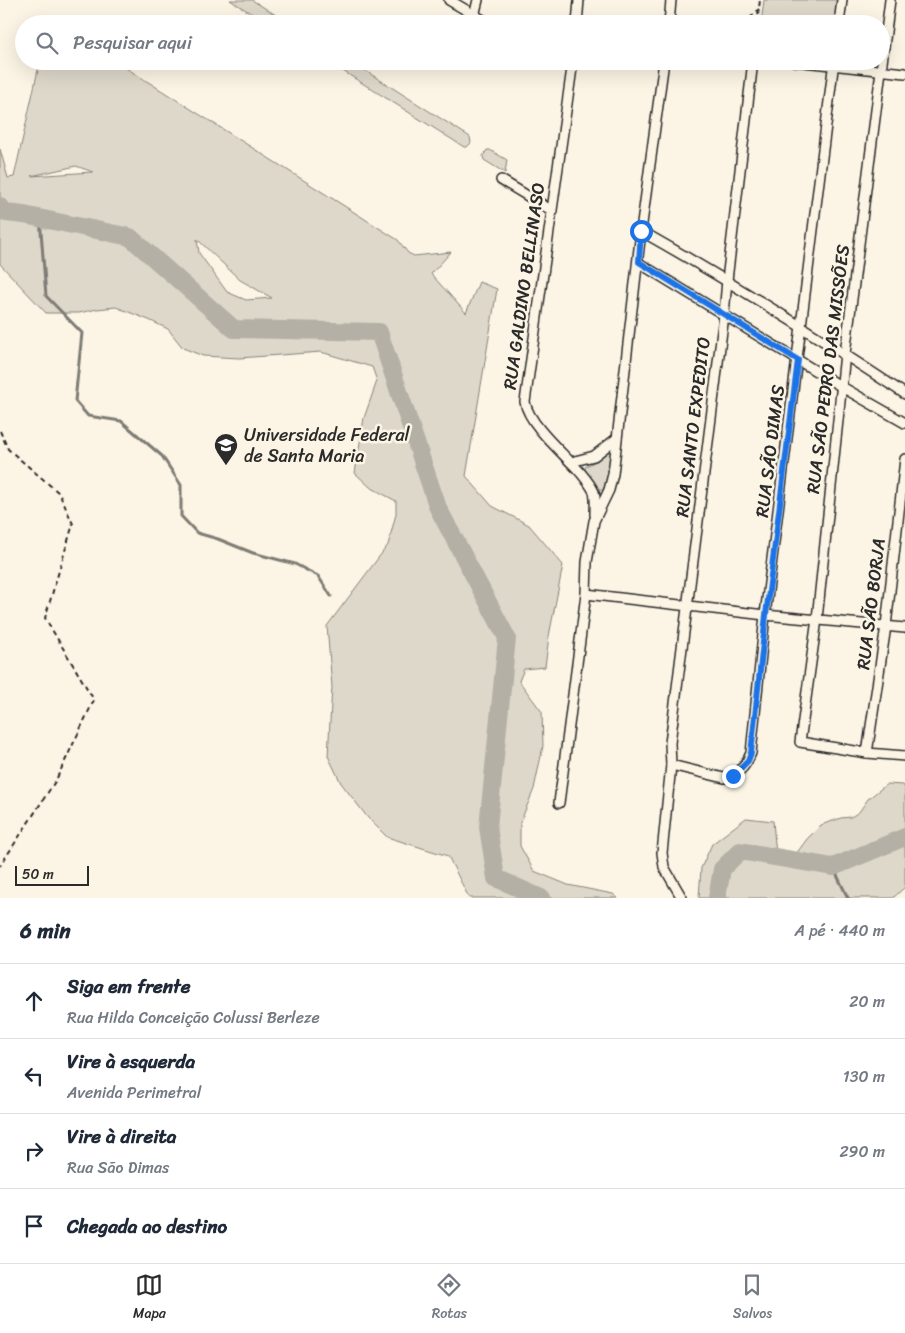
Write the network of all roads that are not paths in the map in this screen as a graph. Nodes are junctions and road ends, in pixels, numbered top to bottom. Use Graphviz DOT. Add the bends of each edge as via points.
graph roads {
  1 [pos="449,0"];
  2 [pos="478,0"];
  3 [pos="579,0"];
  4 [pos="672,0"];
  5 [pos="842,0"];
  6 [pos="890,0"];
  7 [pos="472,15"];
  8 [pos="474,15"];
  9 [pos="578,15"];
  10 [pos="670,15"];
  11 [pos="840,15"];
  12 [pos="888,15"];
  13 [pos="572,70"];
  14 [pos="663,70"];
  15 [pos="752,70"];
  16 [pos="833,70"];
  17 [pos="881,70"];
  18 [pos="887,70"];
  19 [pos="905,73"];
  20 [pos="501,180"];
  21 [pos="551,210"];
  22 [pos="641,231"];
  23 [pos="639,262"];
  24 [pos="726,280"];
  25 [pos="724,315"];
  26 [pos="801,327"];
  27 [pos="845,354"];
  28 [pos="798,360"];
  29 [pos="842,386"];
  30 [pos="905,394"];
  31 [pos="905,423"];
  32 [pos="616,439"];
  33 [pos="905,459"];
  34 [pos="571,462"];
  35 [pos="594,494"];
  36 [pos="607,494"];
  37 [pos="594,521"];
  38 [pos="586,594"];
  39 [pos="686,605"];
  40 [pos="766,615"];
  41 [pos="817,619"];
  42 [pos="886,626"];
  43 [pos="905,628"];
  44 [pos="867,753"];
  45 [pos="905,756"];
  46 [pos="670,765"];
  47 [pos="559,803"];
  48 [pos="682,898"];
  1 -- 7 [label="street"];
  2 -- 8 [label="street"];
  3 -- 9 [label="street"];
  4 -- 10 [label="street"];
  5 -- 11 [label="street"];
  6 -- 12 [label="street, RUA SÃO PEDRO DAS MISSÕES"];
  13 -- 21 [label="street, RUA GALDINO BELLINASO"];
  14 -- 22 [label="street"];
  15 -- 24 [label="street, RUA SANTO EXPEDITO"];
  16 -- 26 [label="street, RUA SÃO DIMAS"];
  17 -- 27 [label="street, RUA SÃO PEDRO DAS MISSÕES"];
  18 -- 19 [label="street"];
  20 -- 21 [label="street"];
  21 -- 34 [label="street, RUA GALDINO BELLINASO" via="525,402 526,411 534,422"];
  22 -- 23 [label="street"];
  22 -- 24 [label="street"];
  23 -- 25 [label="street"];
  23 -- 32 [label="street"];
  24 -- 25 [label="street, RUA SANTO EXPEDITO"];
  24 -- 26 [label="street"];
  25 -- 28 [label="street"];
  25 -- 39 [label="street, RUA SANTO EXPEDITO"];
  26 -- 27 [label="street"];
  26 -- 28 [label="street, RUA SÃO DIMAS"];
  27 -- 29 [label="street, RUA SÃO PEDRO DAS MISSÕES"];
  27 -- 30 [label="street"];
  28 -- 29 [label="street"];
  28 -- 40 [label="street, RUA SÃO DIMAS"];
  29 -- 31 [label="street"];
  29 -- 41 [label="street, RUA SÃO PEDRO DAS MISSÕES"];
  32 -- 34 [label="street" via="594,456"];
  32 -- 36 [label="street" via="613,474"];
  33 -- 42 [label="street, RUA SÃO BORJA"];
  34 -- 35 [label="street, RUA GALDINO BELLINASO"];
  35 -- 36 [label="street"];
  35 -- 37 [label="street"];
  36 -- 37 [label="street"];
  37 -- 38 [label="street"];
  38 -- 39 [label="street"];
  38 -- 47 [label="street"];
  39 -- 40 [label="street"];
  39 -- 46 [label="street, RUA SANTO EXPEDITO"];
  40 -- 41 [label="street"];
  40 -- 46 [label="street, RUA SÃO DIMAS" via="748,761 733,776 724,778"];
  41 -- 42 [label="street"];
  41 -- 44 [label="street, RUA SÃO PEDRO DAS MISSÕES" via="800,742"];
  42 -- 43 [label="street"];
  42 -- 44 [label="street, RUA SÃO BORJA"];
  44 -- 45 [label="street"];
  46 -- 48 [label="street, RUA SANTO EXPEDITO" via="662,853 664,867"];
}
